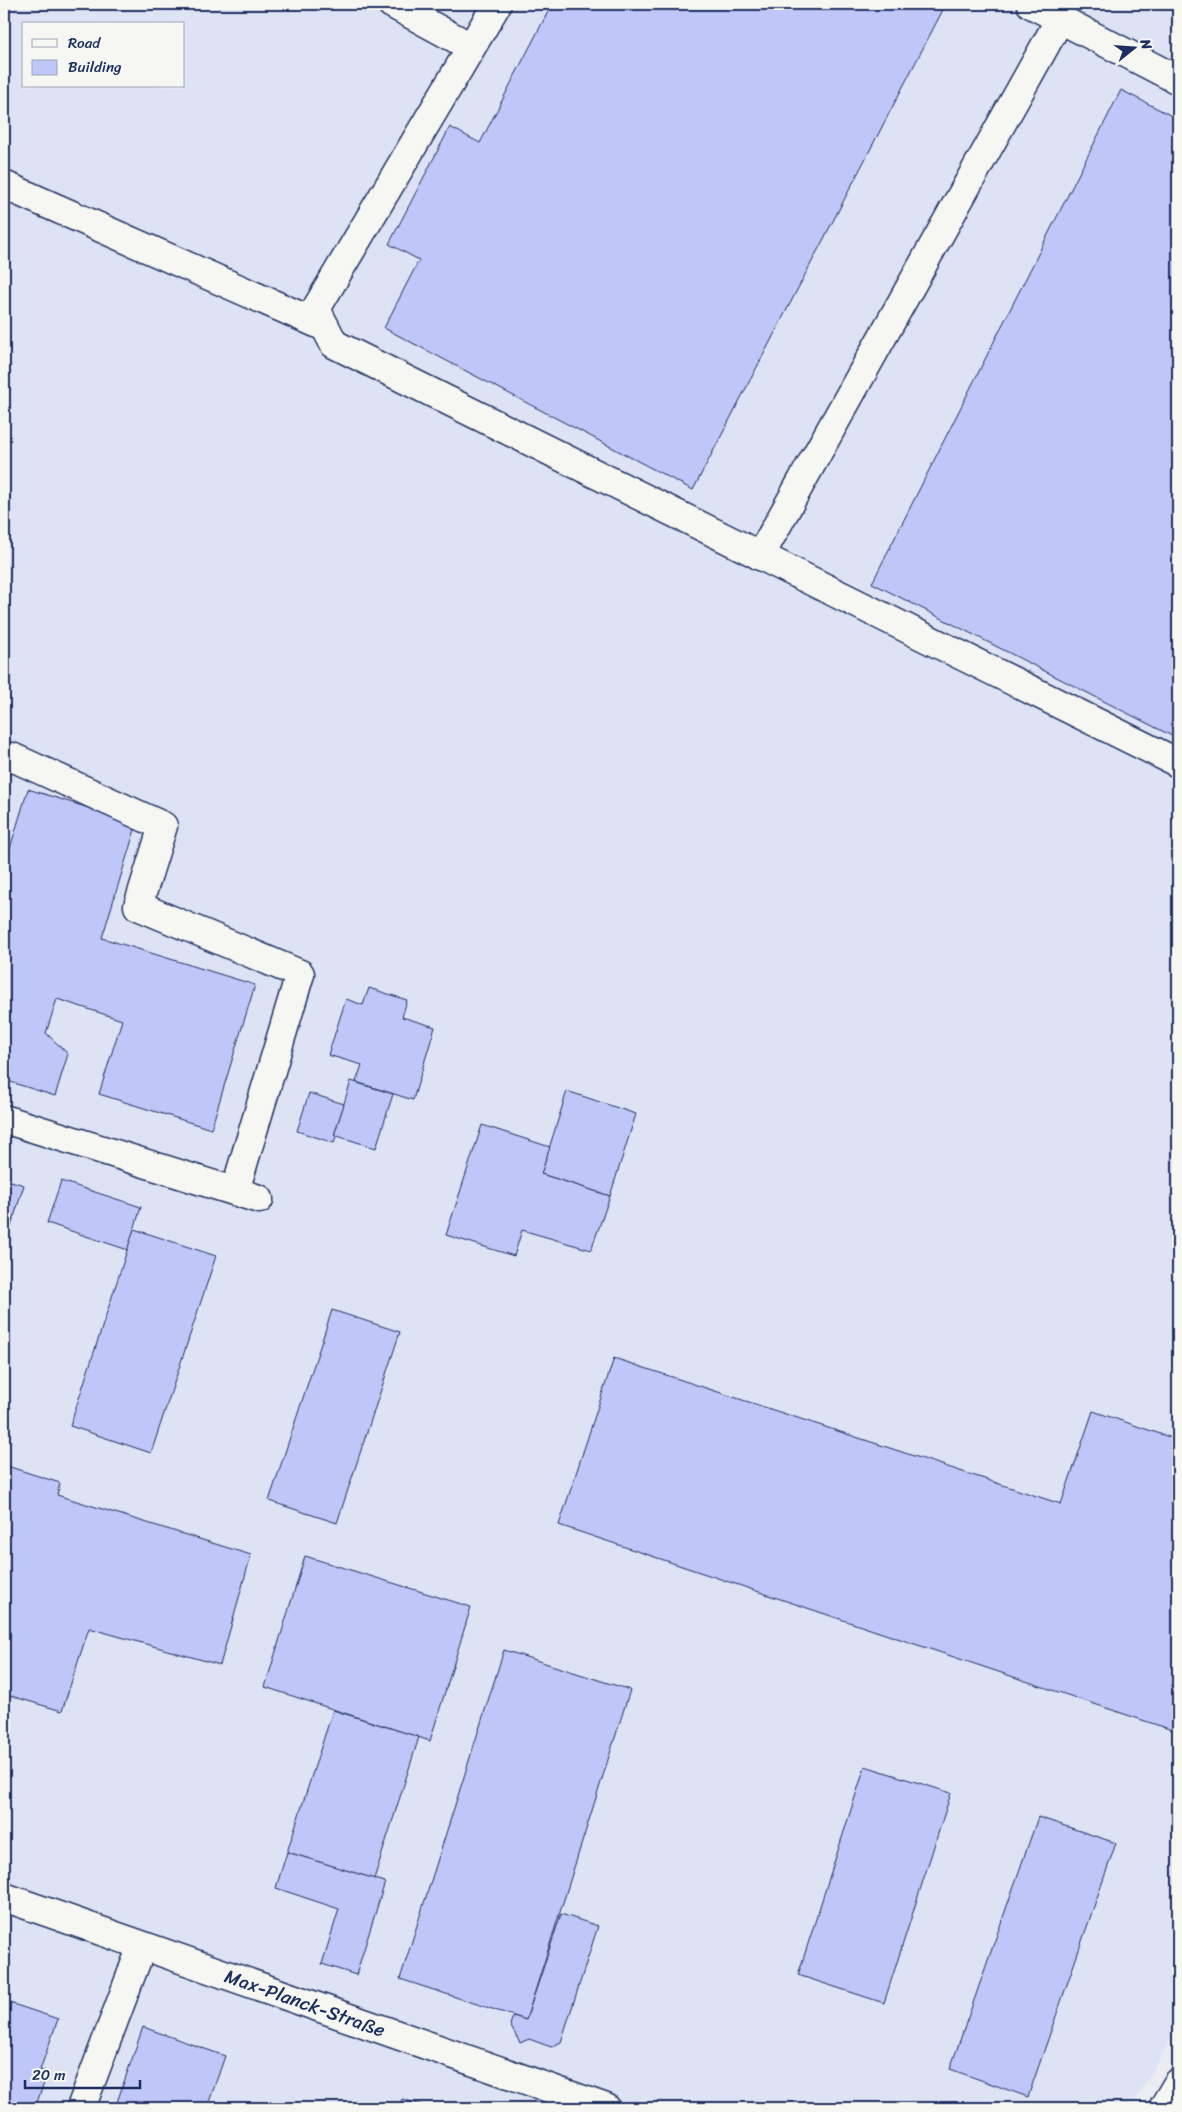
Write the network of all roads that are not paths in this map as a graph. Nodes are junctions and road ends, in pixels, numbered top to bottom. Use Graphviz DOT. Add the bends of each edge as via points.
graph roads {
  1 [pos="392,4"];
  2 [pos="497,4"];
  3 [pos="1031,4"];
  4 [pos="1060,19"];
  5 [pos="471,47"];
  6 [pos="1178,80"];
  7 [pos="4,185"];
  8 [pos="325,327"];
  9 [pos="760,556"];
  10 [pos="4,760"];
  11 [pos="1178,763"];
  12 [pos="4,1119"];
  13 [pos="4,1897"];
  14 [pos="142,1946"];
  15 [pos="1178,2083"];
  16 [pos="81,2108"];
  17 [pos="606,2108"];
  18 [pos="1162,2108"];
  1 -- 5 [label="street"];
  2 -- 5 [label="street"];
  3 -- 4 [label="street"];
  4 -- 6 [label="street"];
  4 -- 9 [label="street"];
  5 -- 8 [label="street" via="316,309"];
  7 -- 8 [label="street"];
  8 -- 9 [label="street" via="334,344"];
  9 -- 11 [label="street"];
  10 -- 12 [label="street" via="12,757 163,826 138,906 300,974 247,1195"];
  13 -- 14 [label="street, Max-Planck-Straße"];
  14 -- 16 [label="street"];
  14 -- 17 [label="street, Max-Planck-Straße"];
  15 -- 18 [label="street"];
}
